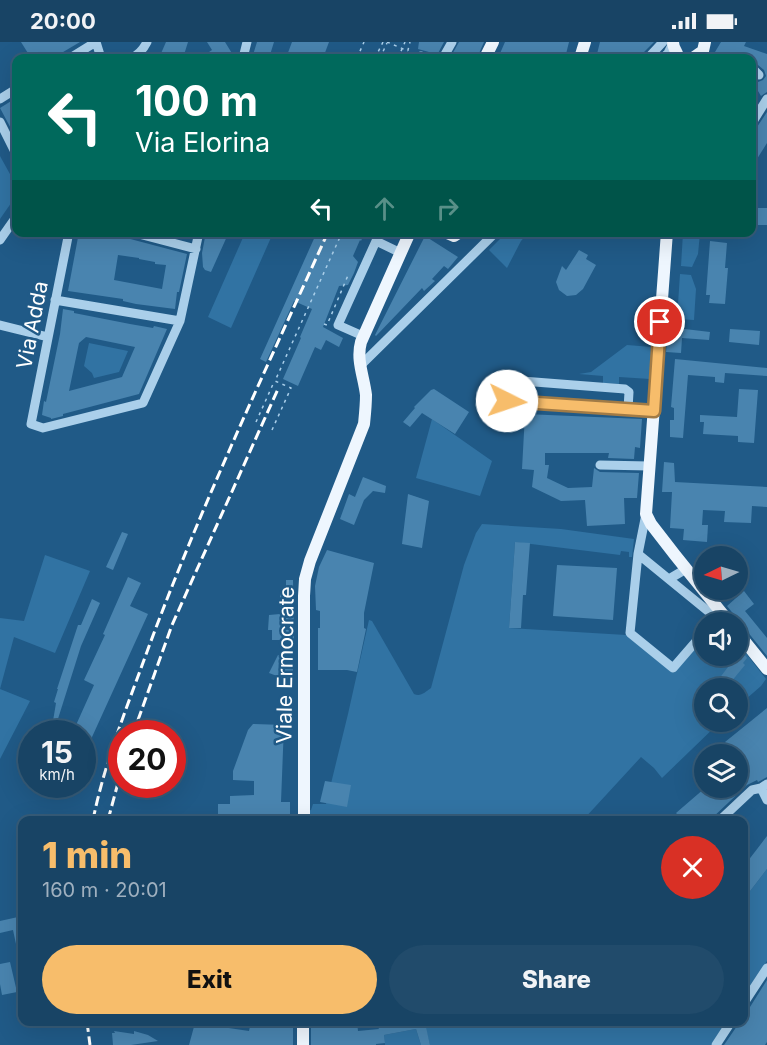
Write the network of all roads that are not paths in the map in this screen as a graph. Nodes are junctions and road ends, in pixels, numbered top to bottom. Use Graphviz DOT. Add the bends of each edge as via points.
graph roads {
  1 [pos="96,42"];
  2 [pos="147,42"];
  3 [pos="690,51"];
  4 [pos="77,54"];
  5 [pos="138,54"];
  6 [pos="667,54"];
  7 [pos="672,54"];
  8 [pos="767,99"];
  9 [pos="756,117"];
  10 [pos="0,122"];
  11 [pos="12,146"];
  12 [pos="12,223"];
  13 [pos="68,237"];
  14 [pos="150,237"];
  15 [pos="198,237"];
  16 [pos="409,237"];
  17 [pos="491,237"];
  18 [pos="667,237"];
  19 [pos="0,240"];
  20 [pos="196,249"];
  21 [pos="401,253"];
  22 [pos="56,300"];
  23 [pos="180,321"];
  24 [pos="0,325"];
  25 [pos="48,337"];
  26 [pos="362,339"];
  27 [pos="375,351"];
  28 [pos="360,366"];
  29 [pos="628,409"];
  30 [pos="654,411"];
  31 [pos="600,465"];
  32 [pos="649,466"];
  33 [pos="646,514"];
  34 [pos="638,554"];
  35 [pos="686,569"];
  36 [pos="669,579"];
  37 [pos="709,612"];
  38 [pos="721,612"];
  39 [pos="694,644"];
  40 [pos="748,645"];
  41 [pos="767,669"];
  42 [pos="764,786"];
  43 [pos="767,800"];
  44 [pos="304,816"];
  45 [pos="724,816"];
  46 [pos="767,969"];
  47 [pos="748,997"];
  48 [pos="303,1026"];
  49 [pos="728,1026"];
  50 [pos="303,1045"];
  51 [pos="716,1045"];
  1 -- 4 [label="street"];
  2 -- 5 [label="street"];
  3 -- 6 [label="street"];
  3 -- 7 [label="street"];
  8 -- 9 [label="street"];
  10 -- 11 [label="street"];
  12 -- 19 [label="street"];
  13 -- 22 [label="street, Via Adda"];
  14 -- 20 [label="street"];
  15 -- 20 [label="street"];
  16 -- 21 [label="main road"];
  17 -- 27 [label="street"];
  18 -- 30 [label="main road"];
  20 -- 23 [label="street"];
  21 -- 26 [label="main road"];
  21 -- 26 [label="street" via="376,242 338,325"];
  22 -- 23 [label="street"];
  22 -- 25 [label="street, Via Adda"];
  23 -- 25 [label="street, Via Adda" via="143,403 43,428 31,424"];
  24 -- 25 [label="street"];
  26 -- 27 [label="street" via="364,349"];
  26 -- 28 [label="main road, Viale Ermocrate"];
  27 -- 28 [label="street"];
  28 -- 44 [label="main road, Viale Ermocrate" via="365,393 364,424 305,579"];
  29 -- 29 [label="street" via="629,392 625,389 509,380 507,401"];
  29 -- 30 [label="street"];
  30 -- 32 [label="main road"];
  31 -- 32 [label="street"];
  32 -- 33 [label="main road"];
  33 -- 34 [label="street"];
  33 -- 35 [label="main road"];
  34 -- 36 [label="street"];
  34 -- 39 [label="street" via="630,633 673,668"];
  35 -- 36 [label="street"];
  35 -- 38 [label="main road"];
  36 -- 37 [label="street"];
  40 -- 41 [label="main road"];
  42 -- 43 [label="street"];
  42 -- 45 [label="street" via="752,790"];
  46 -- 47 [label="street"];
  48 -- 50 [label="main road"];
  49 -- 51 [label="street"];
}
